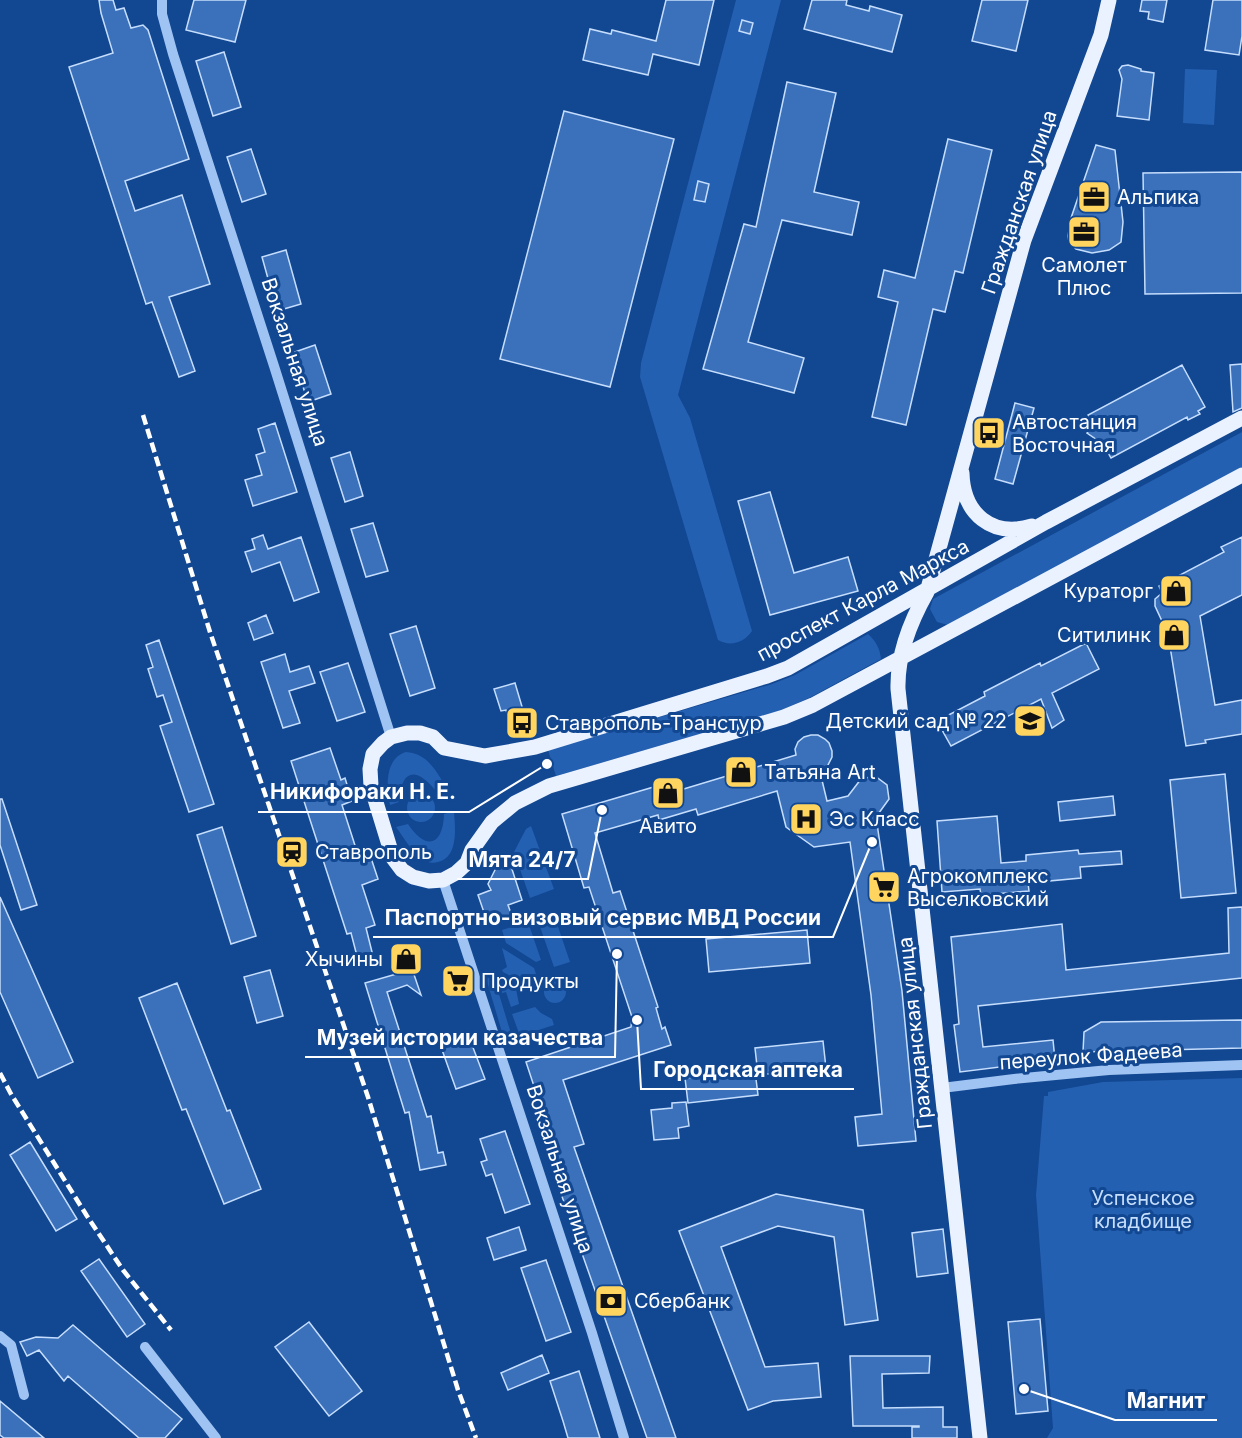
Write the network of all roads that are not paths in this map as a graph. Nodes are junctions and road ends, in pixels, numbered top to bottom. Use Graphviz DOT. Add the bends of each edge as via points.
graph roads {
  1 [pos="162,0"];
  2 [pos="1109,0"];
  3 [pos="1242,418"];
  4 [pos="964,454"];
  5 [pos="1242,475"];
  6 [pos="1046,522"];
  7 [pos="927,592"];
  8 [pos="900,657"];
  9 [pos="391,737"];
  10 [pos="443,880"];
  11 [pos="1242,1065"];
  12 [pos="942,1088"];
  13 [pos="0,1336"];
  14 [pos="145,1347"];
  15 [pos="24,1395"];
  16 [pos="216,1438"];
  17 [pos="624,1438"];
  18 [pos="980,1438"];
  1 -- 9 [label="street, Вокзальная улица" via="173,54"];
  2 -- 4 [label="main road, Гражданская улица" via="1101,35 1024,240"];
  3 -- 6 [label="main road, проспект Карла Маркса"];
  4 -- 6 [label="main road, Гражданская улица" via="963,489 982,520 995,528 1010,530"];
  4 -- 7 [label="main road, Гражданская улица"];
  5 -- 8 [label="main road"];
  6 -- 7 [label="main road, проспект Карла Маркса"];
  7 -- 8 [label="main road, Гражданская улица" via="911,621"];
  7 -- 9 [label="main road, проспект Карла Маркса" via="788,668 535,747 485,756 444,748 433,737 420,733"];
  8 -- 10 [label="main road" via="784,717 543,788 492,822 467,863"];
  8 -- 12 [label="main road, Гражданская улица" via="898,689"];
  9 -- 10 [label="main road" via="373,754 370,769 371,786 393,858 414,878"];
  10 -- 17 [label="street, Вокзальная улица"];
  11 -- 12 [label="street, переулок Фадеева" via="1099,1071"];
  12 -- 18 [label="main road, Гражданская улица"];
  13 -- 15 [label="street" via="11,1345"];
  14 -- 16 [label="street"];
}
